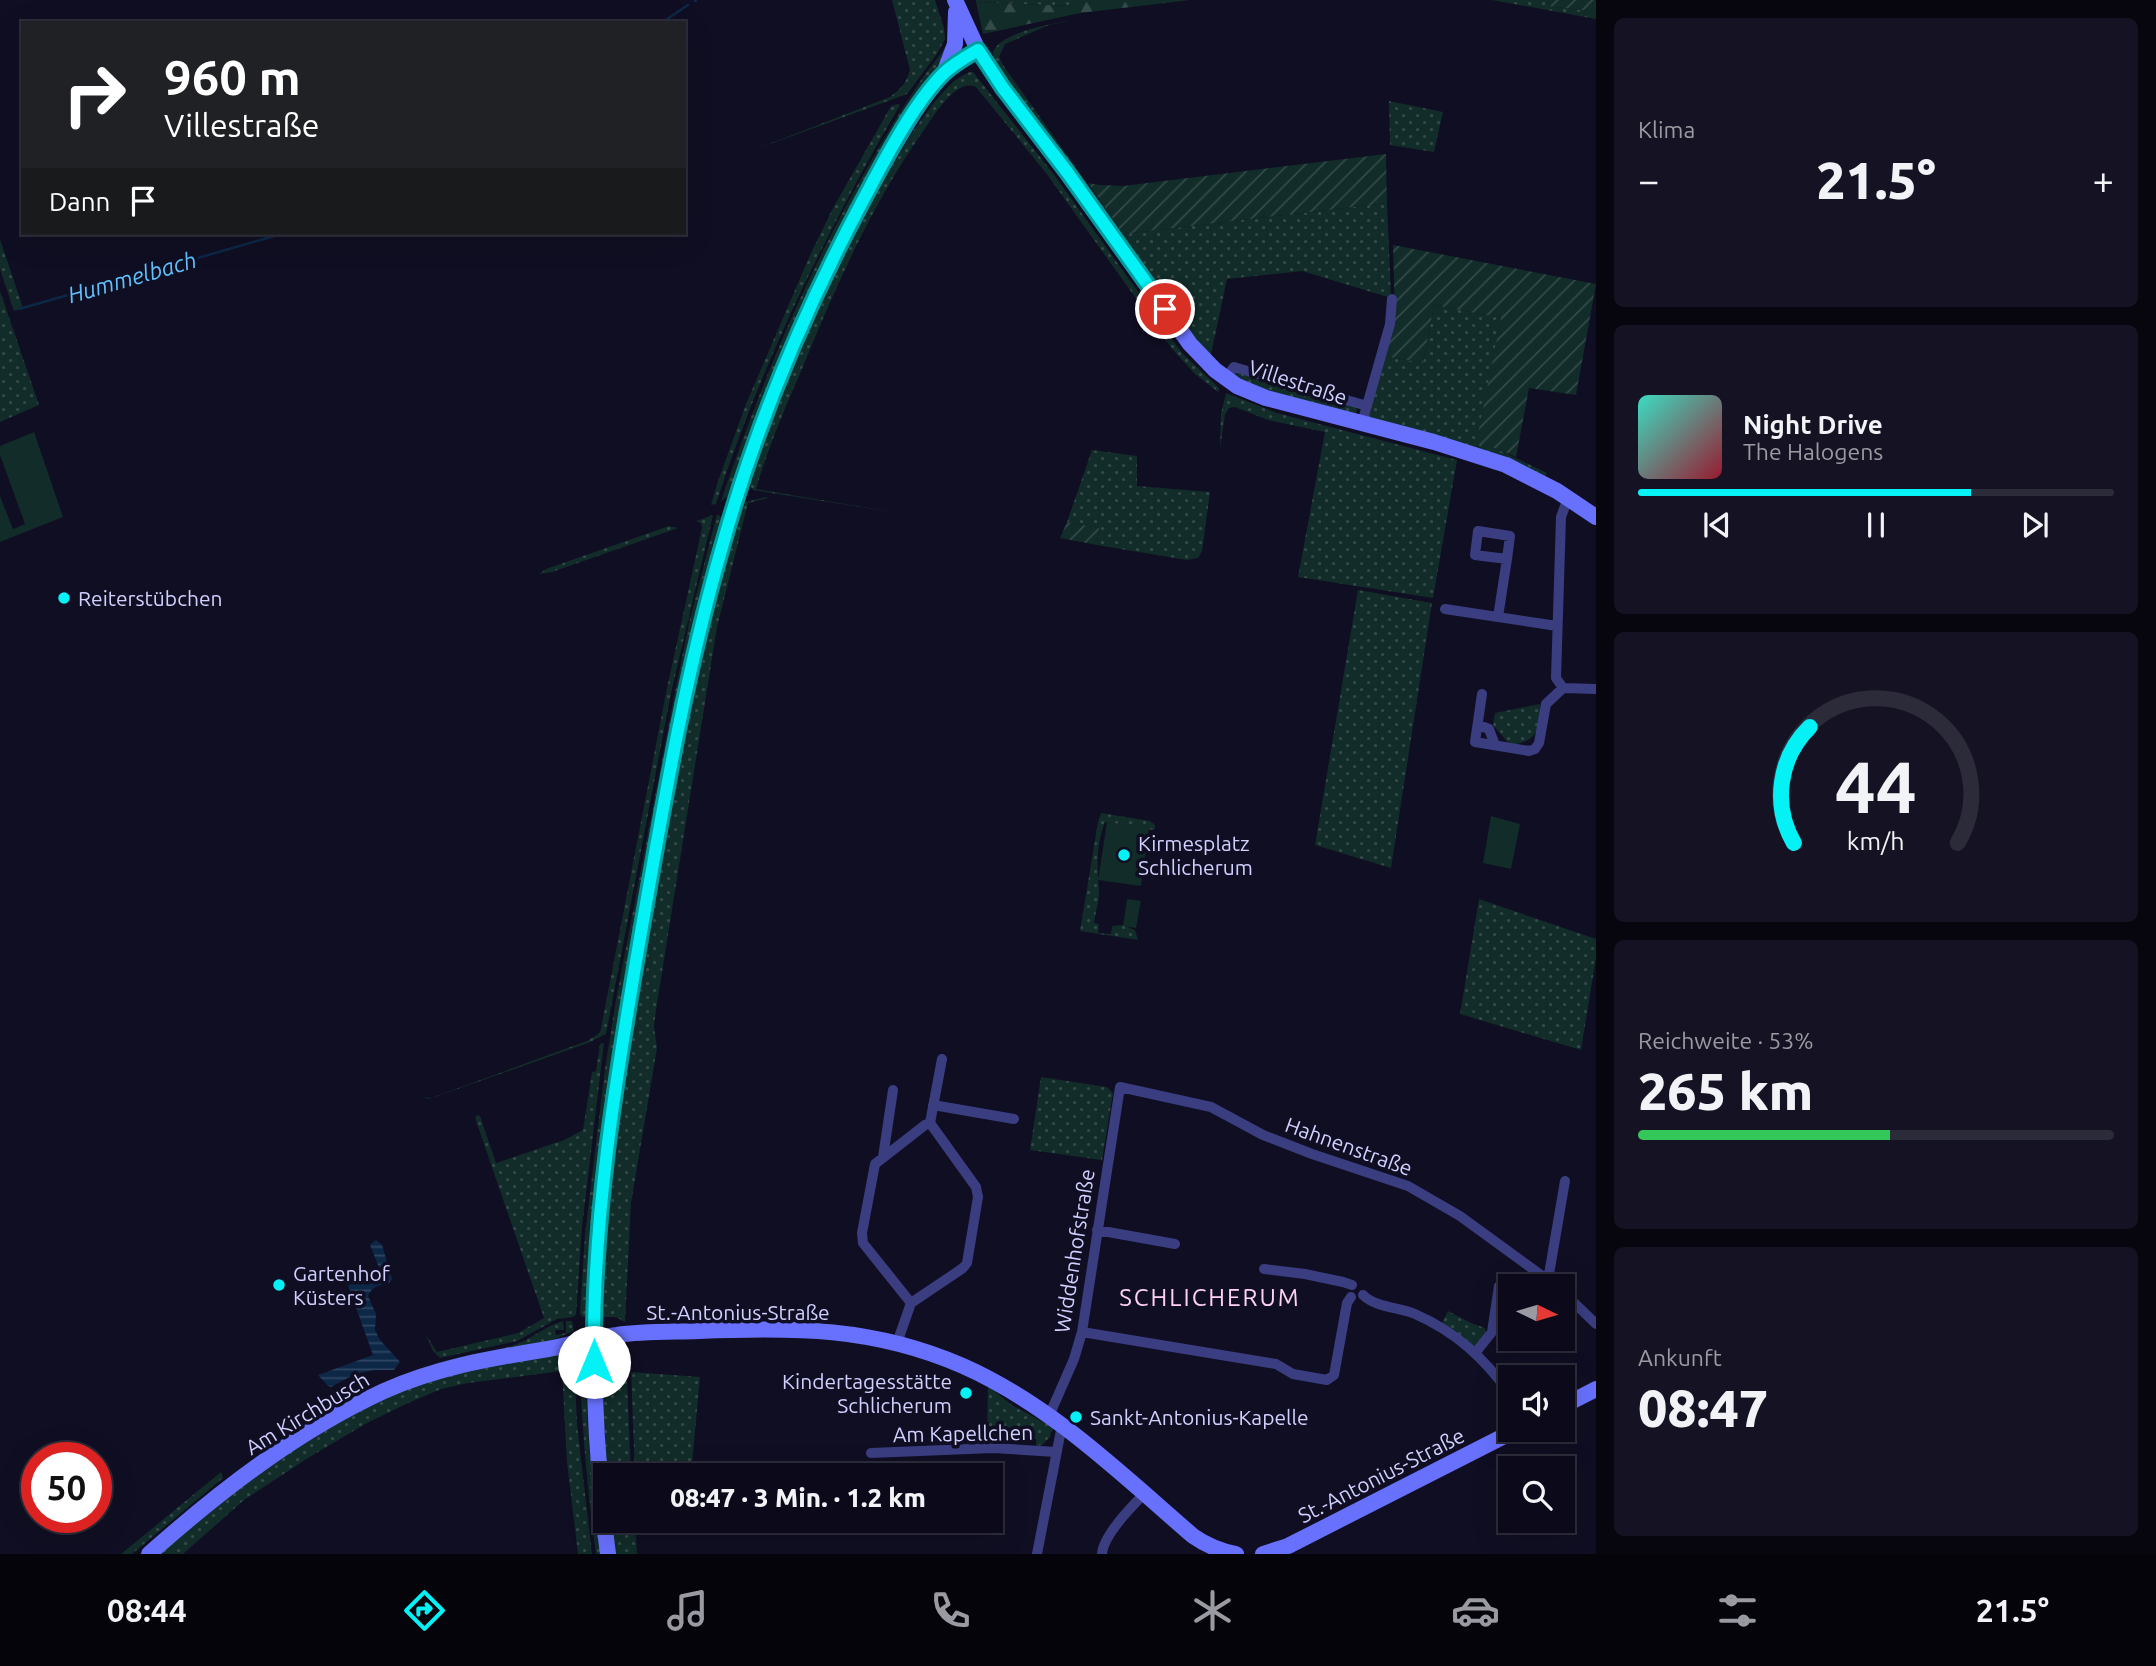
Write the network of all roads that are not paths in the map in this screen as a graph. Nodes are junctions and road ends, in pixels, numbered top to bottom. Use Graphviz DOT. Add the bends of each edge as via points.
graph roads {
  1 [pos="955,1"];
  2 [pos="978,50"];
  3 [pos="943,74"];
  4 [pos="1392,299"];
  5 [pos="1226,378"];
  6 [pos="1367,406"];
  7 [pos="1362,423"];
  8 [pos="1569,498"];
  9 [pos="1596,517"];
  10 [pos="1507,559"];
  11 [pos="1445,609"];
  12 [pos="1498,617"];
  13 [pos="1557,626"];
  14 [pos="1563,688"];
  15 [pos="1596,689"];
  16 [pos="1482,694"];
  17 [pos="942,1059"];
  18 [pos="1120,1087"];
  19 [pos="893,1090"];
  20 [pos="933,1105"];
  21 [pos="1014,1119"];
  22 [pos="930,1123"];
  23 [pos="883,1157"];
  24 [pos="1564,1181"];
  25 [pos="1097,1230"];
  26 [pos="1175,1244"];
  27 [pos="1264,1269"];
  28 [pos="1540,1274"];
  29 [pos="1553,1274"];
  30 [pos="1352,1291"];
  31 [pos="1498,1293"];
  32 [pos="911,1303"];
  33 [pos="1575,1304"];
  34 [pos="1596,1324"];
  35 [pos="1082,1332"];
  36 [pos="594,1339"];
  37 [pos="897,1343"];
  38 [pos="1476,1352"];
  39 [pos="1498,1379"];
  40 [pos="1596,1389"];
  41 [pos="1575,1400"];
  42 [pos="1056,1420"];
  43 [pos="1498,1439"];
  44 [pos="1056,1452"];
  45 [pos="871,1454"];
  46 [pos="1144,1494"];
  47 [pos="149,1554"];
  48 [pos="608,1554"];
  49 [pos="1037,1554"];
  50 [pos="1102,1554"];
  51 [pos="1236,1554"];
  52 [pos="1263,1554"];
  1 -- 2 [label="main road, Villestraße"];
  1 -- 3 [label="main road" via="955,44"];
  2 -- 3 [label="main road"];
  2 -- 5 [label="main road, Villestraße" via="1190,344"];
  3 -- 36 [label="main road" via="887,157 819,288 747,464 718,560 678,734 629,1005 602,1190"];
  4 -- 6 [label="street" via="1390,324"];
  5 -- 6 [label="street" via="1234,367"];
  5 -- 7 [label="main road, Villestraße" via="1266,398"];
  6 -- 7 [label="street"];
  7 -- 8 [label="main road, Villestraße" via="1487,458"];
  8 -- 9 [label="main road, Villestraße"];
  8 -- 13 [label="street" via="1561,517"];
  10 -- 12 [label="street"];
  11 -- 12 [label="street"];
  12 -- 13 [label="street"];
  13 -- 14 [label="street" via="1556,678"];
  14 -- 15 [label="street"];
  14 -- 16 [label="street" via="1548,701 1540,740 1529,751 1475,742"];
  17 -- 20 [label="street"];
  18 -- 25 [label="street, Widdenhofstraße"];
  18 -- 28 [label="street, Hahnenstraße" via="1211,1107 1263,1135 1408,1186 1460,1216"];
  19 -- 23 [label="street"];
  20 -- 21 [label="street"];
  20 -- 22 [label="street"];
  22 -- 23 [label="street"];
  22 -- 32 [label="street" via="976,1187 978,1197 966,1265"];
  23 -- 32 [label="street" via="872,1169 862,1240"];
  24 -- 29 [label="street, Hahnenstraße"];
  25 -- 26 [label="street"];
  25 -- 35 [label="street, Widdenhofstraße"];
  27 -- 30 [label="street" via="1343,1282"];
  30 -- 35 [label="street" via="1334,1375 1327,1380 1293,1374 1276,1364"];
  30 -- 38 [label="street" via="1358,1299 1363,1295 1426,1319"];
  31 -- 38 [label="street" via="1492,1332"];
  32 -- 37 [label="street"];
  33 -- 34 [label="street"];
  35 -- 42 [label="street, Widdenhofstraße"];
  36 -- 37 [label="main road, St.-Antonius-Straße" via="632,1333 800,1329"];
  36 -- 47 [label="main road, Am Kirchbusch" via="457,1365 377,1394 277,1453"];
  36 -- 48 [label="main road" via="597,1450"];
  37 -- 42 [label="main road, St.-Antonius-Straße" via="984,1376"];
  38 -- 39 [label="street"];
  40 -- 41 [label="main road"];
  42 -- 44 [label="street, Am Kapellchen"];
  42 -- 46 [label="main road, St.-Antonius-Straße"];
  43 -- 52 [label="main road, St.-Antonius-Straße" via="1288,1546"];
  44 -- 45 [label="street, Am Kapellchen" via="993,1448"];
  44 -- 49 [label="street, Am Kapellchen"];
  46 -- 50 [label="street" via="1120,1520"];
  46 -- 51 [label="main road, St.-Antonius-Straße" via="1193,1536"];
}
